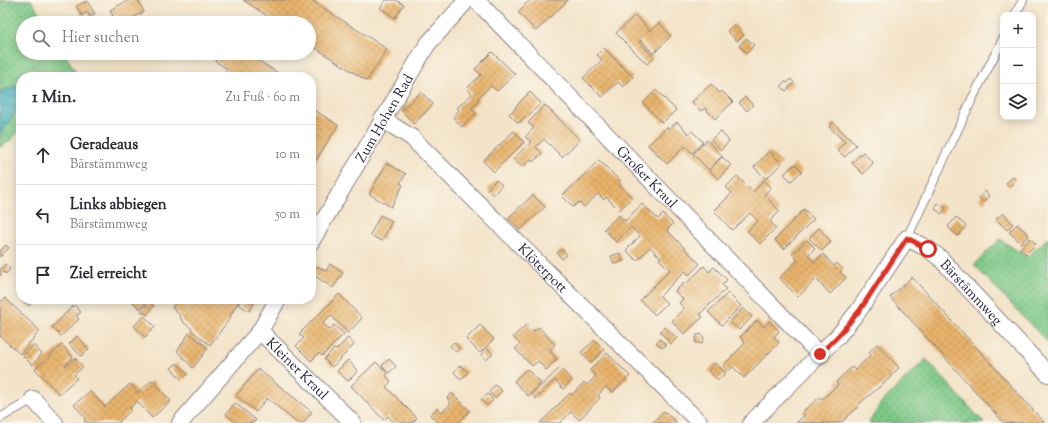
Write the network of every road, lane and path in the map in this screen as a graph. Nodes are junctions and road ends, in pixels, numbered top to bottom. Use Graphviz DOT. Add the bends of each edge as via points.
graph roads {
  1 [pos="467,0"];
  2 [pos="476,0"];
  3 [pos="1023,0"];
  4 [pos="1017,12"];
  5 [pos="1000,45"];
  6 [pos="382,119"];
  7 [pos="316,233"];
  8 [pos="907,238"];
  9 [pos="275,304"];
  10 [pos="260,331"];
  11 [pos="820,354"];
  12 [pos="1048,374"];
  13 [pos="33,399"];
  14 [pos="0,418"];
  15 [pos="54,423"];
  16 [pos="180,423"];
  17 [pos="353,423"];
  18 [pos="700,423"];
  19 [pos="751,423"];
  1 -- 6 [label="street, Zum Hohen Rad" via="427,44"];
  2 -- 11 [label="street, Großer Kraul"];
  3 -- 4 [label="lane"];
  5 -- 8 [label="lane"];
  6 -- 7 [label="street, Zum Hohen Rad"];
  6 -- 18 [label="street, Klöterpott" via="411,137"];
  8 -- 11 [label="street" via="860,310"];
  8 -- 12 [label="street, Bärstämmweg" via="940,258"];
  9 -- 10 [label="street"];
  10 -- 16 [label="street"];
  10 -- 17 [label="street, Kleiner Kraul"];
  11 -- 19 [label="street"];
  13 -- 14 [label="lane"];
  13 -- 15 [label="street"];
}
